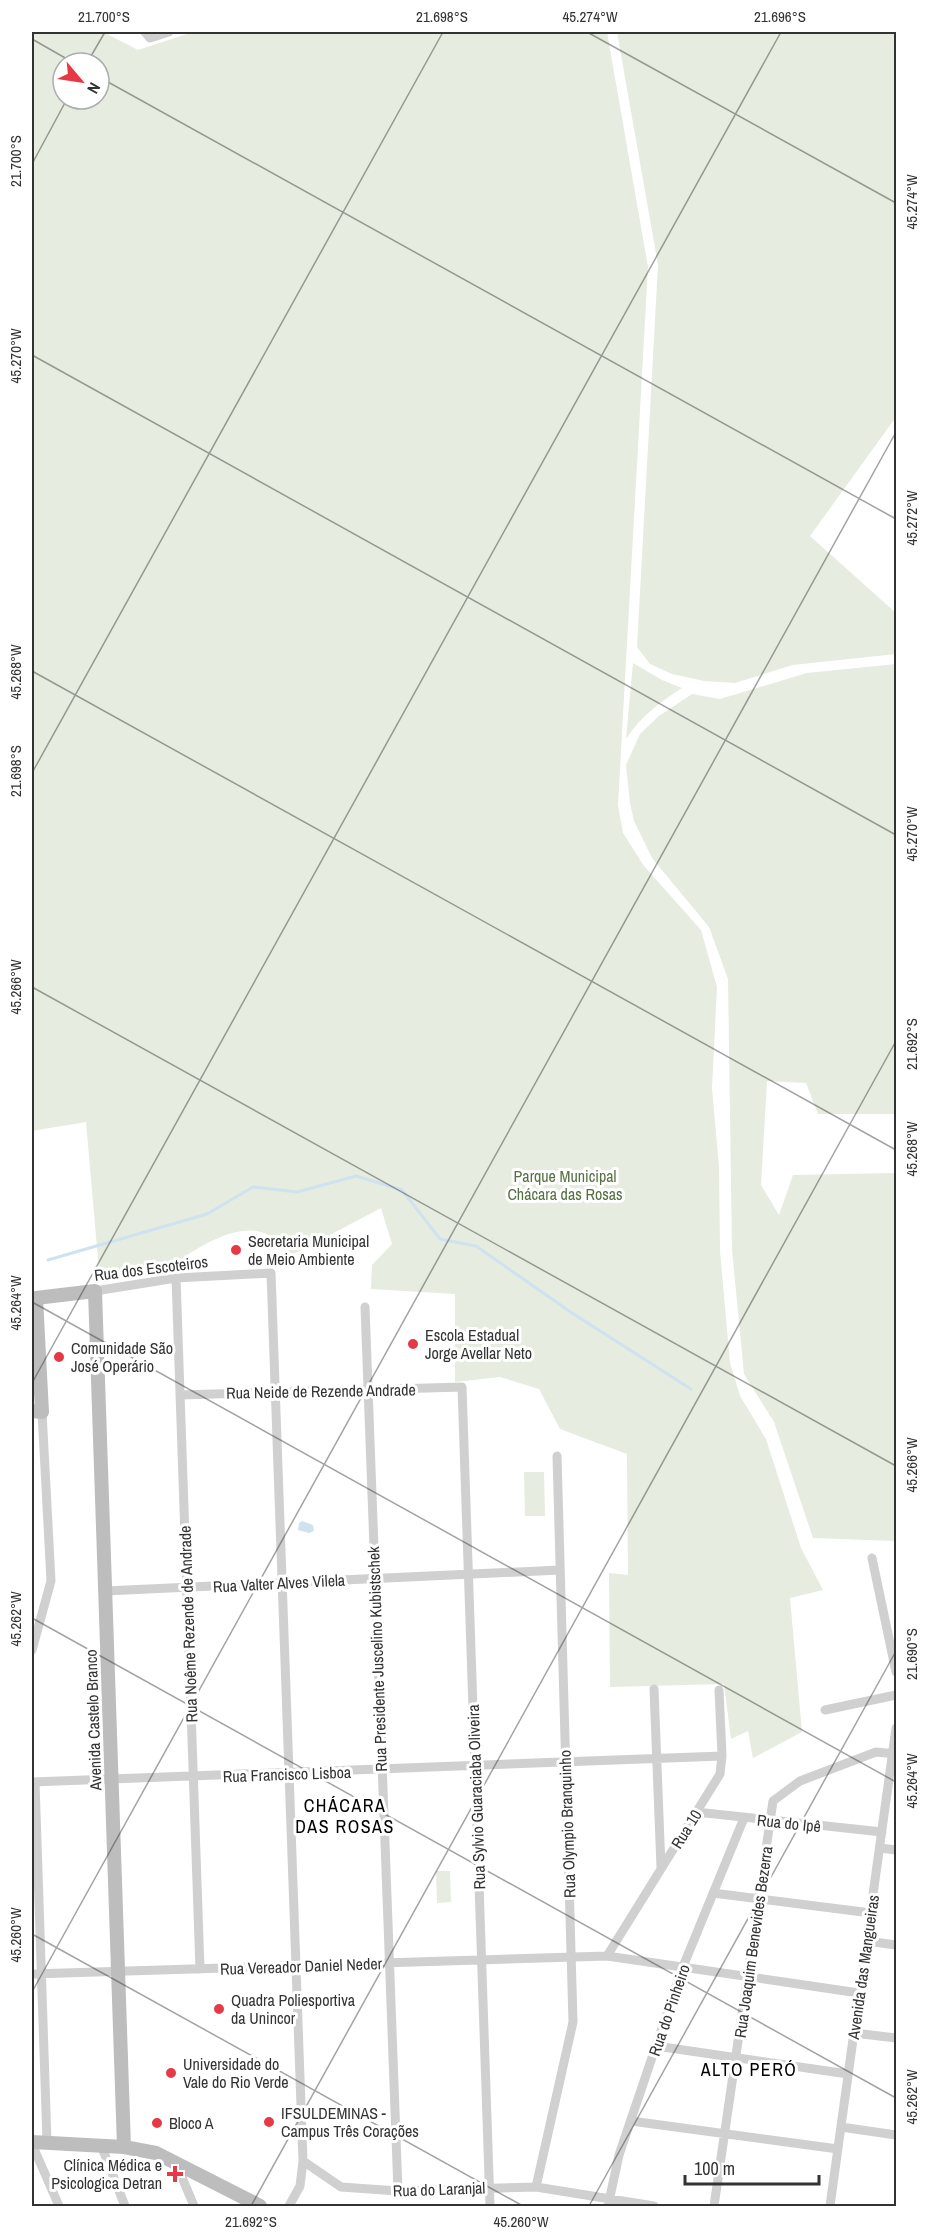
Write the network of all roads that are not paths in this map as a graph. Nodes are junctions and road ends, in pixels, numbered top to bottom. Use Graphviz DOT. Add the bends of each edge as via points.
graph roads {
  1 [pos="145,32"];
  2 [pos="168,32"];
  3 [pos="176,1278"];
  4 [pos="95,1291"];
  5 [pos="365,1307"];
  6 [pos="462,1388"];
  7 [pos="367,1390"];
  8 [pos="275,1392"];
  9 [pos="180,1395"];
  10 [pos="37,1412"];
  11 [pos="557,1456"];
  12 [pos="872,1558"];
  13 [pos="560,1570"];
  14 [pos="468,1574"];
  15 [pos="374,1579"];
  16 [pos="282,1583"];
  17 [pos="187,1588"];
  18 [pos="105,1591"];
  19 [pos="32,1650"];
  20 [pos="897,1672"];
  21 [pos="654,1689"];
  22 [pos="719,1690"];
  23 [pos="897,1695"];
  24 [pos="825,1710"];
  25 [pos="897,1728"];
  26 [pos="895,1754"];
  27 [pos="722,1756"];
  28 [pos="657,1759"];
  29 [pos="566,1763"];
  30 [pos="475,1766"];
  31 [pos="382,1770"];
  32 [pos="288,1774"];
  33 [pos="194,1778"];
  34 [pos="112,1781"];
  35 [pos="33,1782"];
  36 [pos="696,1812"];
  37 [pos="744,1818"];
  38 [pos="771,1821"];
  39 [pos="882,1832"];
  40 [pos="880,1848"];
  41 [pos="897,1850"];
  42 [pos="34,1862"];
  43 [pos="661,1868"];
  44 [pos="35,1881"];
  45 [pos="713,1893"];
  46 [pos="759,1899"];
  47 [pos="871,1913"];
  48 [pos="867,1941"];
  49 [pos="897,1945"];
  50 [pos="571,1956"];
  51 [pos="607,1956"];
  52 [pos="481,1959"];
  53 [pos="389,1963"];
  54 [pos="295,1966"];
  55 [pos="201,1969"];
  56 [pos="682,1969"];
  57 [pos="118,1971"];
  58 [pos="36,1974"];
  59 [pos="747,1978"];
  60 [pos="859,1993"];
  61 [pos="854,2032"];
  62 [pos="897,2038"];
  63 [pos="656,2046"];
  64 [pos="736,2057"];
  65 [pos="848,2074"];
  66 [pos="630,2121"];
  67 [pos="841,2127"];
  68 [pos="725,2134"];
  69 [pos="897,2135"];
  70 [pos="47,2142"];
  71 [pos="32,2143"];
  72 [pos="101,2145"];
  73 [pos="124,2146"];
  74 [pos="838,2149"];
  75 [pos="175,2161"];
  76 [pos="303,2161"];
  77 [pos="536,2187"];
  78 [pos="489,2188"];
  79 [pos="398,2191"];
  80 [pos="608,2203"];
  81 [pos="59,2206"];
  82 [pos="126,2206"];
  83 [pos="194,2206"];
  84 [pos="260,2206"];
  85 [pos="289,2206"];
  86 [pos="490,2206"];
  87 [pos="654,2206"];
  88 [pos="714,2206"];
  89 [pos="830,2206"];
  1 -- 2 [label="street" via="150,38"];
  3 -- 4 [label="street, Rua dos Escoteiros"];
  3 -- 8 [label="street, Rua dos Escoteiros" via="271,1273"];
  3 -- 9 [label="street, Rua Noême Rezende de Andrade"];
  4 -- 10 [label="street, Rua dos Escoteiros" via="36,1298"];
  4 -- 18 [label="street, Avenida Castelo Branco"];
  5 -- 7 [label="street, Rua Presidente Juscelino Kubistschek"];
  6 -- 7 [label="street, Rua Neide de Rezende Andrade"];
  6 -- 14 [label="street, Rua Sylvio Guaraciaba Oliveira"];
  7 -- 8 [label="street, Rua Neide de Rezende Andrade"];
  7 -- 15 [label="street, Rua Presidente Juscelino Kubistschek"];
  8 -- 9 [label="street, Rua Neide de Rezende Andrade"];
  8 -- 16 [label="street"];
  9 -- 17 [label="street, Rua Noême Rezende de Andrade"];
  10 -- 19 [label="street" via="51,1581"];
  11 -- 13 [label="street, Rua Olympio Branquinho"];
  12 -- 20 [label="street"];
  13 -- 14 [label="street, Rua Valter Alves Vilela"];
  13 -- 29 [label="street, Rua Olympio Branquinho"];
  14 -- 15 [label="street, Rua Valter Alves Vilela"];
  14 -- 30 [label="street, Rua Sylvio Guaraciaba Oliveira"];
  15 -- 16 [label="street, Rua Valter Alves Vilela"];
  15 -- 31 [label="street, Rua Presidente Juscelino Kubistschek"];
  16 -- 17 [label="street, Rua Valter Alves Vilela"];
  16 -- 32 [label="street"];
  17 -- 18 [label="street, Rua Valter Alves Vilela"];
  17 -- 33 [label="street, Rua Noême Rezende de Andrade"];
  18 -- 34 [label="street, Avenida Castelo Branco"];
  21 -- 28 [label="street"];
  22 -- 27 [label="street, Rua 10"];
  23 -- 24 [label="street"];
  25 -- 26 [label="street, Avenida das Mangueiras"];
  26 -- 38 [label="street, Rua Joaquim Benevides Bezerra" via="876,1752 800,1781 773,1801"];
  26 -- 39 [label="street, Avenida das Mangueiras"];
  27 -- 28 [label="street, Rua Francisco Lisboa"];
  27 -- 36 [label="street, Rua 10" via="720,1774"];
  28 -- 29 [label="street, Rua Francisco Lisboa"];
  28 -- 43 [label="street"];
  29 -- 30 [label="street, Rua Francisco Lisboa"];
  29 -- 50 [label="street, Rua Olympio Branquinho"];
  30 -- 31 [label="street, Rua Francisco Lisboa"];
  30 -- 52 [label="street, Rua Sylvio Guaraciaba Oliveira"];
  31 -- 32 [label="street, Rua Francisco Lisboa"];
  31 -- 53 [label="street, Rua Presidente Juscelino Kubistschek"];
  32 -- 33 [label="street, Rua Francisco Lisboa"];
  32 -- 54 [label="street"];
  33 -- 34 [label="street, Rua Francisco Lisboa"];
  33 -- 55 [label="street, Rua Noême Rezende de Andrade"];
  34 -- 35 [label="street, Rua Francisco Lisboa"];
  34 -- 57 [label="street, Avenida Castelo Branco"];
  35 -- 42 [label="street"];
  36 -- 37 [label="street, Rua do Ipê"];
  36 -- 43 [label="street, Rua 10"];
  37 -- 38 [label="street, Rua do Ipê"];
  37 -- 45 [label="street, Rua do Pinheiro"];
  38 -- 39 [label="street, Rua do Ipê"];
  38 -- 46 [label="street, Rua Joaquim Benevides Bezerra"];
  39 -- 40 [label="street, Avenida das Mangueiras"];
  40 -- 41 [label="street"];
  40 -- 47 [label="street, Avenida das Mangueiras"];
  42 -- 44 [label="street"];
  43 -- 51 [label="street, Rua 10"];
  44 -- 58 [label="street"];
  45 -- 46 [label="street"];
  45 -- 56 [label="street, Rua do Pinheiro"];
  46 -- 47 [label="street"];
  46 -- 59 [label="street, Rua Joaquim Benevides Bezerra"];
  47 -- 48 [label="street, Avenida das Mangueiras"];
  48 -- 49 [label="street"];
  48 -- 60 [label="street, Avenida das Mangueiras"];
  50 -- 51 [label="street, Rua Vereador Daniel Neder"];
  50 -- 52 [label="street, Rua Vereador Daniel Neder"];
  50 -- 77 [label="street, Rua Olympio Branquinho" via="573,2022"];
  51 -- 56 [label="street, Rua Vereador Daniel Neder"];
  52 -- 53 [label="street, Rua Vereador Daniel Neder"];
  52 -- 78 [label="street, Rua Sylvio Guaraciaba Oliveira"];
  53 -- 54 [label="street, Rua Vereador Daniel Neder"];
  53 -- 79 [label="street, Rua Presidente Juscelino Kubistschek"];
  54 -- 55 [label="street, Rua Vereador Daniel Neder"];
  54 -- 76 [label="street"];
  55 -- 57 [label="street, Rua Vereador Daniel Neder"];
  56 -- 59 [label="street, Rua Vereador Daniel Neder"];
  56 -- 63 [label="street, Rua do Pinheiro"];
  57 -- 58 [label="street, Rua Vereador Daniel Neder"];
  57 -- 73 [label="street, Avenida Castelo Branco"];
  58 -- 70 [label="street"];
  59 -- 60 [label="street, Rua Vereador Daniel Neder"];
  59 -- 64 [label="street, Rua Joaquim Benevides Bezerra"];
  60 -- 61 [label="street, Avenida das Mangueiras"];
  61 -- 62 [label="street"];
  61 -- 65 [label="street, Avenida das Mangueiras"];
  63 -- 64 [label="street"];
  63 -- 66 [label="street, Rua do Pinheiro"];
  64 -- 65 [label="street"];
  64 -- 68 [label="street, Rua Joaquim Benevides Bezerra"];
  65 -- 67 [label="street, Avenida das Mangueiras"];
  66 -- 68 [label="street"];
  66 -- 80 [label="street, Rua do Pinheiro"];
  67 -- 69 [label="street"];
  67 -- 74 [label="street, Avenida das Mangueiras"];
  68 -- 74 [label="street"];
  68 -- 88 [label="street, Rua Joaquim Benevides Bezerra"];
  70 -- 71 [label="street"];
  70 -- 72 [label="street"];
  71 -- 81 [label="street"];
  72 -- 73 [label="street"];
  72 -- 82 [label="street"];
  73 -- 75 [label="street"];
  74 -- 89 [label="street, Avenida das Mangueiras"];
  75 -- 83 [label="street"];
  75 -- 84 [label="street"];
  76 -- 79 [label="street, Rua do Laranjal" via="341,2187"];
  76 -- 85 [label="street" via="300,2186"];
  77 -- 78 [label="street, Rua do Laranjal"];
  77 -- 80 [label="street, Rua do Laranjal"];
  78 -- 79 [label="street, Rua do Laranjal"];
  78 -- 86 [label="street, Rua Sylvio Guaraciaba Oliveira"];
  80 -- 87 [label="street, Rua do Laranjal"];
}
